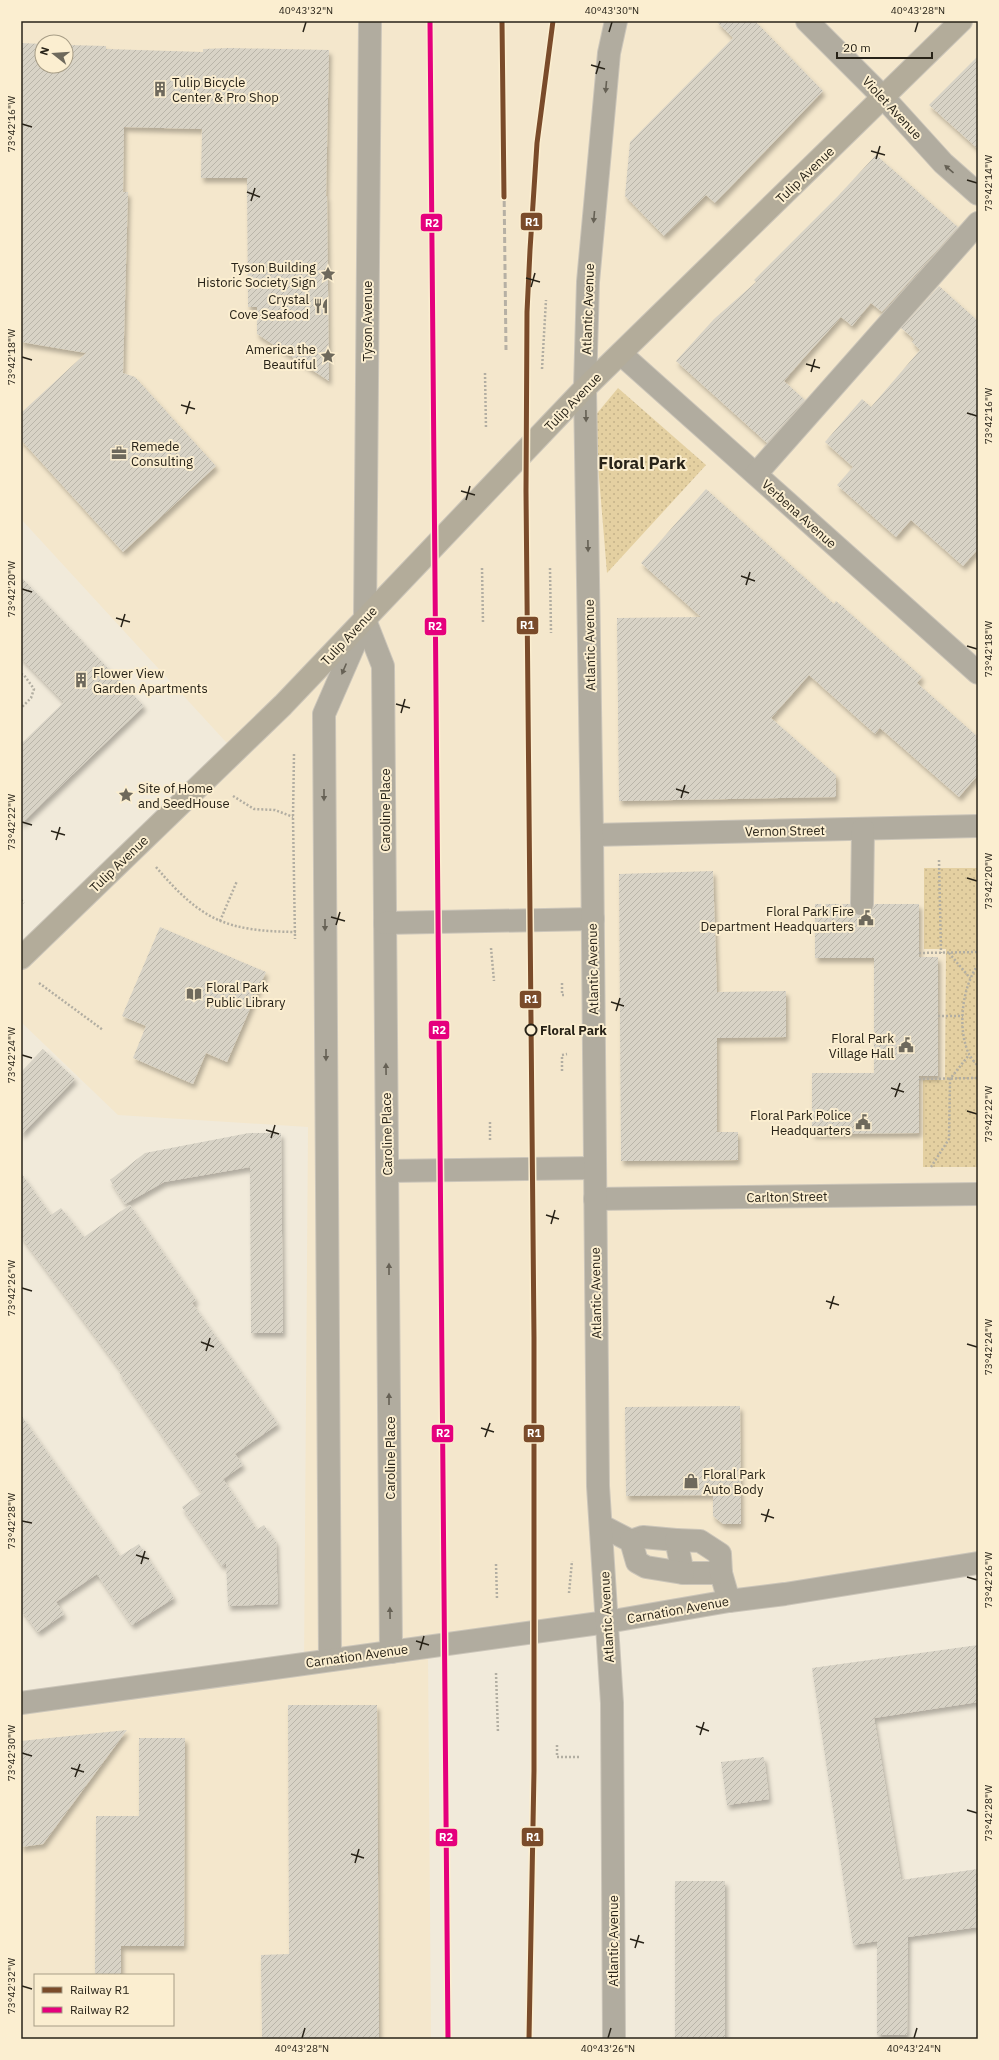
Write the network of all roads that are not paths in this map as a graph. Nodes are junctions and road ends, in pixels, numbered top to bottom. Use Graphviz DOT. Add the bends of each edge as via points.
graph roads {
  1 [pos="370,21"];
  2 [pos="616,21"];
  3 [pos="807,21"];
  4 [pos="961,21"];
  5 [pos="884,98"];
  6 [pos="978,194"];
  7 [pos="978,222"];
  8 [pos="621,354"];
  9 [pos="585,388"];
  10 [pos="756,474"];
  11 [pos="365,620"];
  12 [pos="978,673"];
  13 [pos="978,826"];
  14 [pos="863,829"];
  15 [pos="592,835"];
  16 [pos="862,904"];
  17 [pos="593,919"];
  18 [pos="386,923"];
  19 [pos="21,958"];
  20 [pos="595,1168"];
  21 [pos="388,1171"];
  22 [pos="978,1194"];
  23 [pos="595,1199"];
  24 [pos="602,1526"];
  25 [pos="676,1540"];
  26 [pos="631,1541"];
  27 [pos="978,1562"];
  28 [pos="683,1573"];
  29 [pos="721,1573"];
  30 [pos="729,1600"];
  31 [pos="607,1622"];
  32 [pos="391,1652"];
  33 [pos="330,1660"];
  34 [pos="21,1703"];
  35 [pos="614,2039"];
  1 -- 11 [label="street, Tyson Avenue"];
  2 -- 9 [label="street, Atlantic Avenue, one-way" via="609,53 588,282"];
  3 -- 5 [label="street, Violet Avenue"];
  4 -- 5 [label="main road, Tulip Avenue"];
  6 -- 5 [label="street, Violet Avenue, one-way" via="943,163"];
  5 -- 8 [label="main road, Tulip Avenue"];
  7 -- 10 [label="street"];
  8 -- 9 [label="main road, Tulip Avenue"];
  8 -- 10 [label="street, Verbena Avenue"];
  9 -- 11 [label="main road, Tulip Avenue"];
  9 -- 15 [label="street, Atlantic Avenue, one-way"];
  10 -- 12 [label="street, Verbena Avenue"];
  11 -- 18 [label="street, Caroline Place" via="383,666"];
  11 -- 19 [label="main road, Tulip Avenue" via="283,705"];
  11 -- 33 [label="street, one-way" via="324,714"];
  13 -- 14 [label="street, Vernon Street"];
  14 -- 15 [label="street, Vernon Street"];
  14 -- 16 [label="street"];
  15 -- 17 [label="street, Atlantic Avenue"];
  17 -- 18 [label="street"];
  17 -- 20 [label="street, Atlantic Avenue"];
  21 -- 18 [label="street, Caroline Place, one-way"];
  20 -- 21 [label="street"];
  20 -- 23 [label="street, Atlantic Avenue"];
  32 -- 21 [label="street, Caroline Place, one-way"];
  22 -- 23 [label="street, Carlton Street"];
  23 -- 24 [label="street, Atlantic Avenue" via="598,1486"];
  24 -- 26 [label="street"];
  24 -- 31 [label="street, Atlantic Avenue"];
  25 -- 26 [label="street" via="643,1537"];
  25 -- 28 [label="street"];
  25 -- 29 [label="street" via="700,1541 720,1554"];
  26 -- 28 [label="street" via="637,1562 646,1567"];
  27 -- 30 [label="street, Carnation Avenue" via="785,1594"];
  28 -- 29 [label="street"];
  29 -- 30 [label="street"];
  30 -- 31 [label="street, Carnation Avenue"];
  31 -- 32 [label="street, Carnation Avenue"];
  31 -- 35 [label="street, Atlantic Avenue" via="612,1703"];
  32 -- 33 [label="street, Carnation Avenue"];
  33 -- 34 [label="street, Carnation Avenue"];
}
